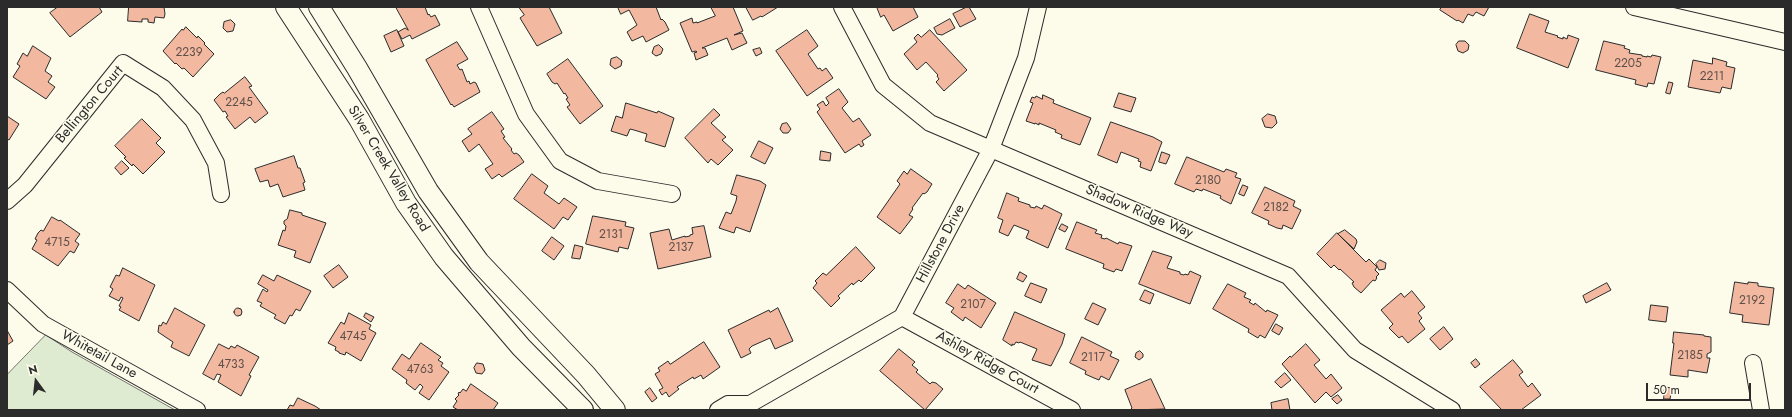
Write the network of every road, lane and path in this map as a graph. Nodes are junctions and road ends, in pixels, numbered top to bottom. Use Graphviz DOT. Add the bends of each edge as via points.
graph roads {
  1 [pos="286,7"];
  2 [pos="319,7"];
  3 [pos="479,7"];
  4 [pos="842,7"];
  5 [pos="1038,7"];
  6 [pos="1634,7"];
  7 [pos="1785,42"];
  8 [pos="991,149"];
  9 [pos="221,194"];
  10 [pos="672,194"];
  11 [pos="7,201"];
  12 [pos="7,290"];
  13 [pos="902,317"];
  14 [pos="1752,363"];
  15 [pos="748,407"];
  16 [pos="198,410"];
  17 [pos="583,410"];
  18 [pos="614,410"];
  19 [pos="718,410"];
  20 [pos="1072,410"];
  21 [pos="1452,410"];
  22 [pos="1761,410"];
  1 -- 17 [label="main road, Silver Creek Valley Road" via="359,119 406,203 444,257 521,347"];
  2 -- 18 [label="main road, Silver Creek Valley Road" via="428,191 479,262 586,375"];
  3 -- 10 [label="street" via="526,114 560,161 598,182"];
  4 -- 8 [label="street, Shadow Ridge Way" via="883,85 930,123"];
  5 -- 8 [label="street, Hillstone Drive" via="1026,58"];
  6 -- 7 [label="street"];
  8 -- 13 [label="street, Hillstone Drive"];
  8 -- 21 [label="street, Shadow Ridge Way" via="1288,276 1355,350"];
  9 -- 11 [label="street, Bellington Court" via="216,163 193,120 163,88 123,63 25,185"];
  12 -- 16 [label="street, Whitetail Lane" via="43,324"];
  13 -- 15 [label="street"];
  13 -- 20 [label="street, Ashley Ridge Court"];
  14 -- 22 [label="street"];
  15 -- 19 [label="street" via="728,404"];
}
